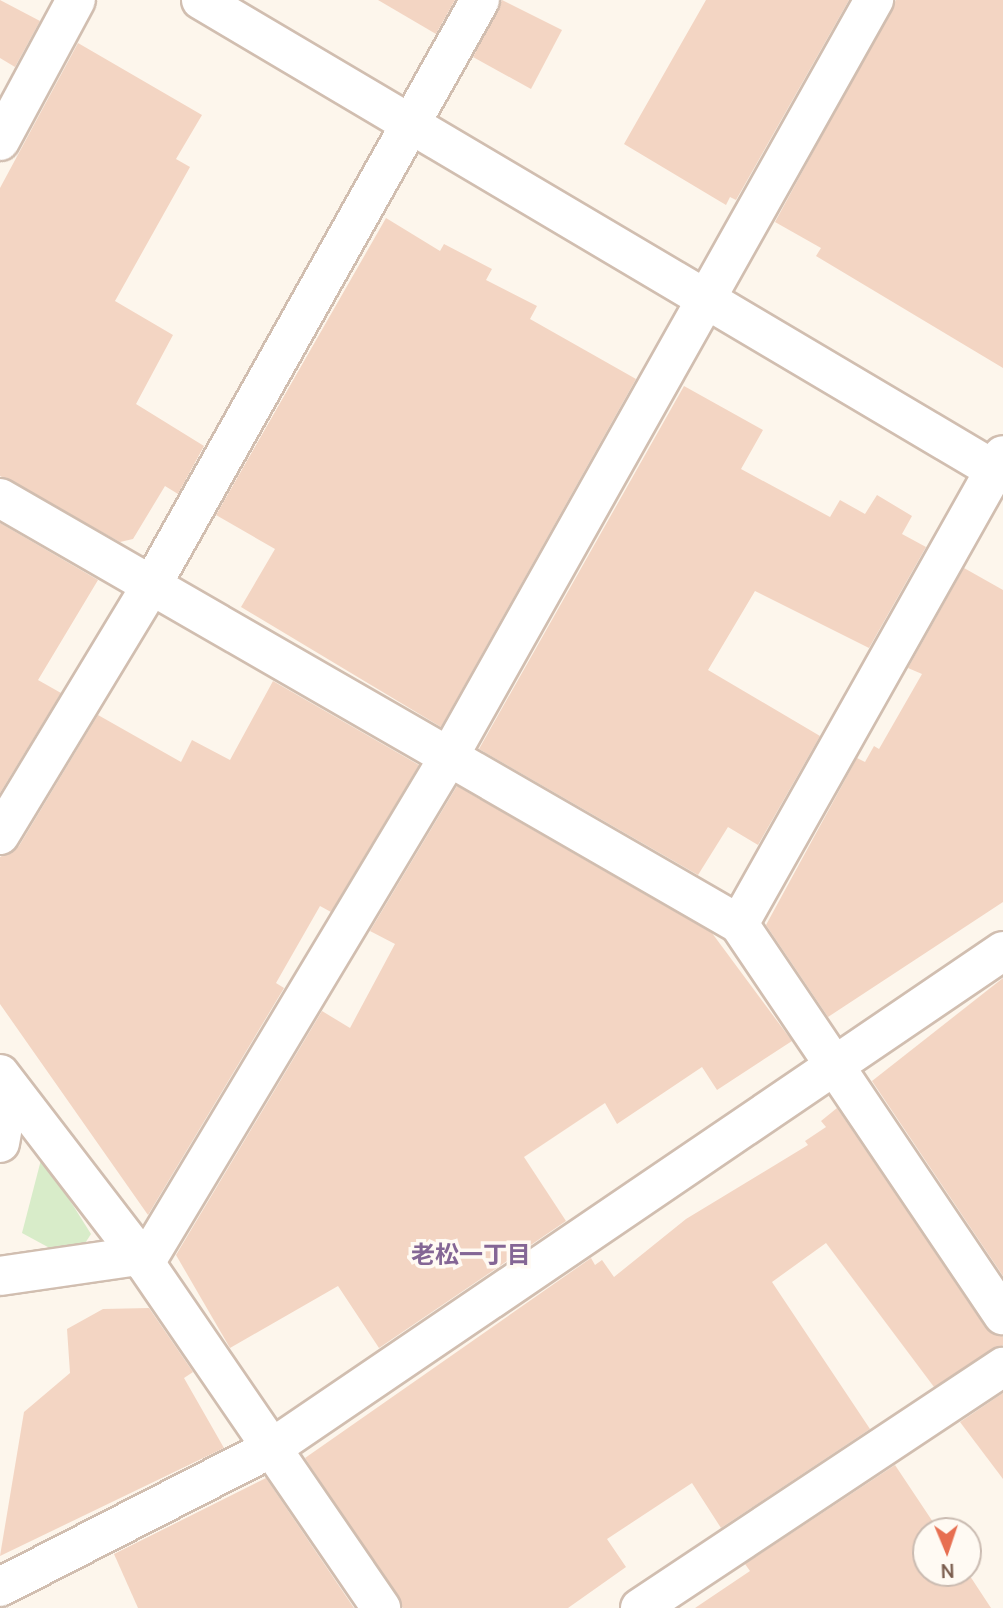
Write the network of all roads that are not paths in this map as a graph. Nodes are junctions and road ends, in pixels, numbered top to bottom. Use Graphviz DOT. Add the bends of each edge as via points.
graph roads {
  1 [pos="76,0"];
  2 [pos="201,0"];
  3 [pos="480,0"];
  4 [pos="874,0"];
  5 [pos="409,124"];
  6 [pos="0,141"];
  7 [pos="703,299"];
  8 [pos="1000,466"];
  9 [pos="0,498"];
  10 [pos="154,582"];
  11 [pos="447,760"];
  12 [pos="0,835"];
  13 [pos="739,924"];
  14 [pos="1003,951"];
  15 [pos="837,1065"];
  16 [pos="5,1081"];
  17 [pos="0,1143"];
  18 [pos="141,1259"];
  19 [pos="0,1276"];
  20 [pos="1003,1315"];
  21 [pos="1003,1367"];
  22 [pos="272,1448"];
  23 [pos="0,1587"];
  24 [pos="381,1608"];
  25 [pos="640,1608"];
  1 -- 6 [label="street"];
  2 -- 5 [label="street"];
  3 -- 5 [label="street"];
  4 -- 7 [label="street"];
  5 -- 7 [label="street"];
  5 -- 10 [label="street"];
  7 -- 8 [label="street"];
  7 -- 11 [label="street"];
  8 -- 13 [label="street"];
  9 -- 10 [label="street"];
  10 -- 11 [label="street"];
  10 -- 12 [label="street"];
  11 -- 13 [label="street"];
  11 -- 18 [label="street"];
  13 -- 15 [label="street"];
  14 -- 15 [label="street"];
  15 -- 20 [label="street"];
  15 -- 22 [label="street"];
  16 -- 17 [label="street"];
  16 -- 18 [label="street"];
  18 -- 19 [label="street"];
  18 -- 22 [label="street"];
  21 -- 25 [label="street"];
  22 -- 23 [label="street"];
  22 -- 24 [label="street"];
}
